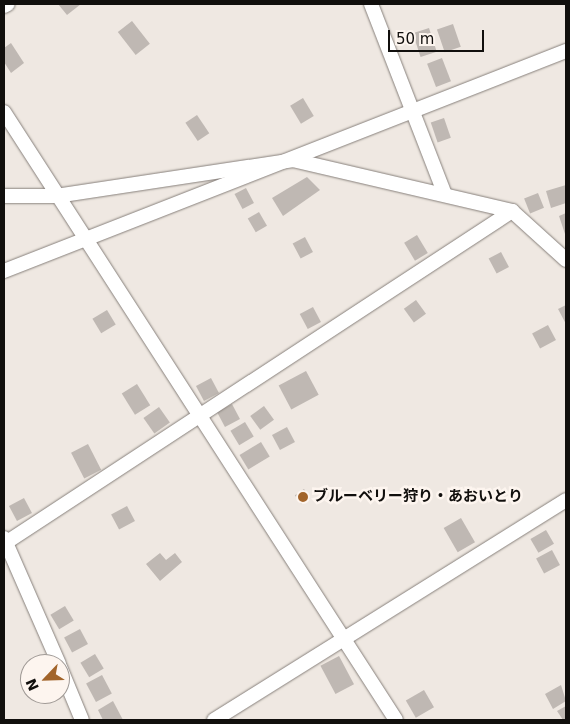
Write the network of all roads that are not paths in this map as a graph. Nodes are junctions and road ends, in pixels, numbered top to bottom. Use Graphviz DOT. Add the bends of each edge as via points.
graph roads {
  1 [pos="8,4"];
  2 [pos="371,4"];
  3 [pos="4,6"];
  4 [pos="566,51"];
  5 [pos="4,112"];
  6 [pos="413,112"];
  7 [pos="293,160"];
  8 [pos="444,192"];
  9 [pos="4,196"];
  10 [pos="56,196"];
  11 [pos="512,211"];
  12 [pos="85,239"];
  13 [pos="566,260"];
  14 [pos="4,271"];
  15 [pos="198,415"];
  16 [pos="566,500"];
  17 [pos="5,540"];
  18 [pos="343,639"];
  19 [pos="55,654"];
  20 [pos="70,690"];
  21 [pos="82,720"];
  22 [pos="214,720"];
  23 [pos="396,720"];
  1 -- 3 [label="street"];
  2 -- 6 [label="street"];
  4 -- 6 [label="street"];
  5 -- 10 [label="street"];
  6 -- 7 [label="street"];
  6 -- 8 [label="street"];
  7 -- 8 [label="street"];
  7 -- 10 [label="street"];
  7 -- 12 [label="street"];
  8 -- 11 [label="street"];
  9 -- 10 [label="street"];
  10 -- 12 [label="street"];
  11 -- 13 [label="street"];
  11 -- 15 [label="street"];
  12 -- 14 [label="street"];
  12 -- 15 [label="street"];
  15 -- 17 [label="street"];
  15 -- 18 [label="street"];
  16 -- 18 [label="street"];
  17 -- 19 [label="street"];
  18 -- 22 [label="street"];
  18 -- 23 [label="street"];
  20 -- 21 [label="street"];
}
